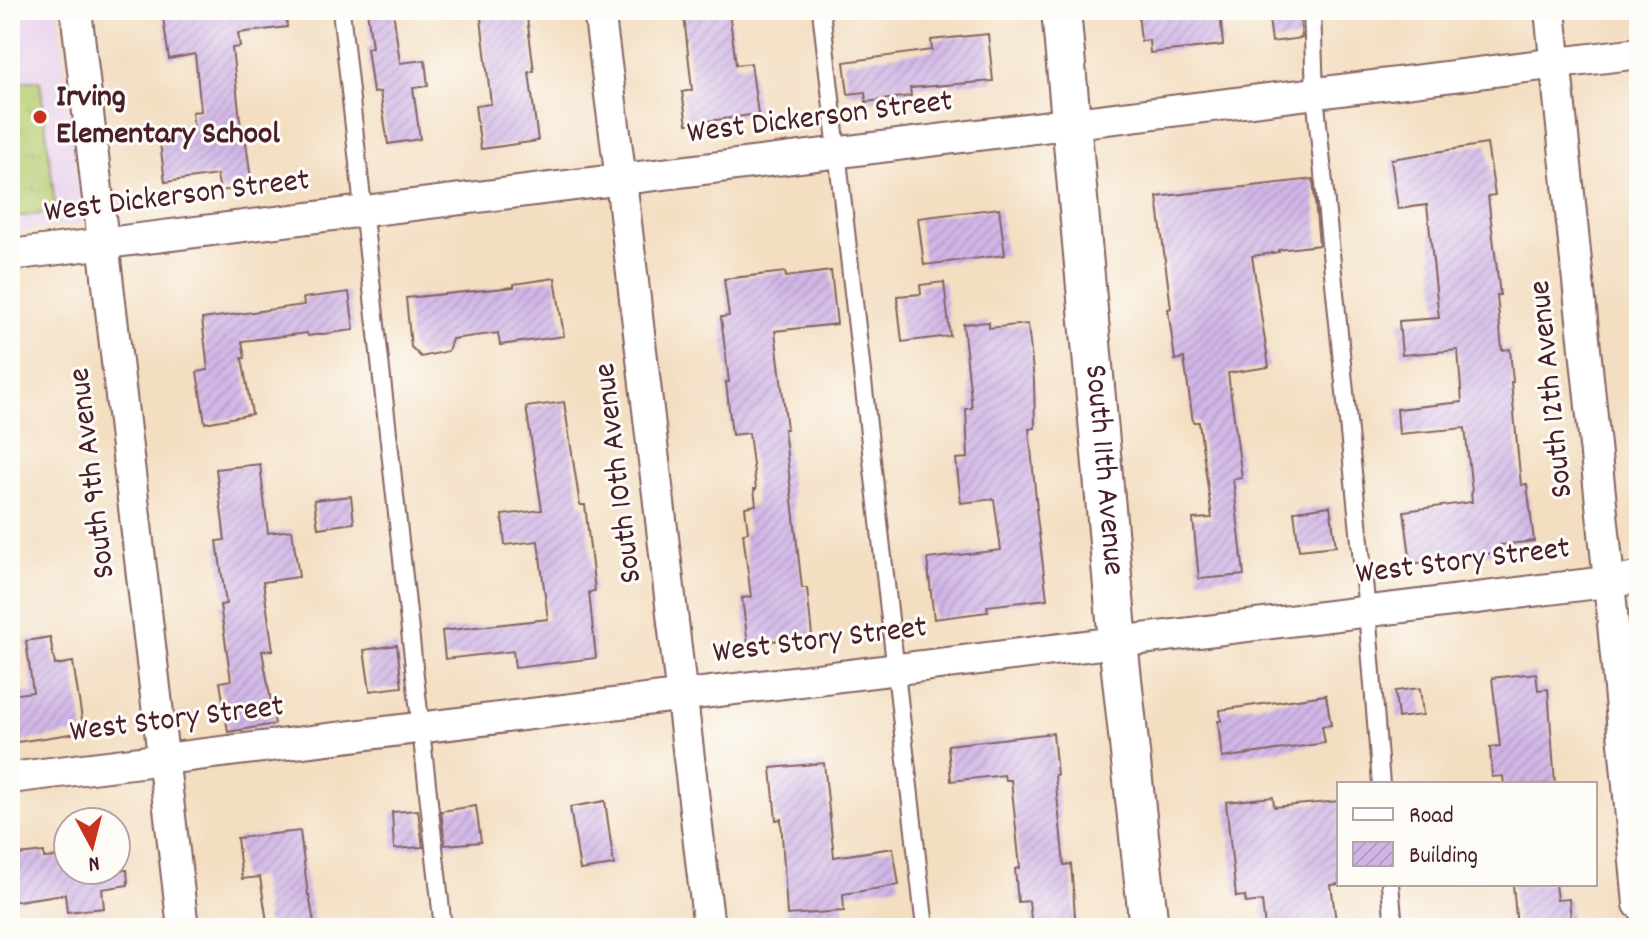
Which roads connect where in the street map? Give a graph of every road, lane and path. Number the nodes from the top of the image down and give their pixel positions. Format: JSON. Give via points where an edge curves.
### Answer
{"nodes":[{"id":1,"x":76,"y":10,"type":"edge"},
{"id":2,"x":341,"y":10,"type":"edge"},
{"id":3,"x":599,"y":10,"type":"edge"},
{"id":4,"x":821,"y":10,"type":"edge"},
{"id":5,"x":1061,"y":10,"type":"edge"},
{"id":6,"x":1312,"y":10,"type":"edge"},
{"id":7,"x":1550,"y":10,"type":"edge"},
{"id":8,"x":1639,"y":53,"type":"edge"},
{"id":9,"x":1555,"y":64,"type":"junction"},
{"id":10,"x":1315,"y":94,"type":"junction"},
{"id":11,"x":1072,"y":124,"type":"junction"},
{"id":12,"x":836,"y":153,"type":"junction"},
{"id":13,"x":621,"y":180,"type":"junction"},
{"id":14,"x":364,"y":212,"type":"junction"},
{"id":15,"x":104,"y":244,"type":"junction"},
{"id":16,"x":10,"y":255,"type":"edge"},
{"id":17,"x":1639,"y":578,"type":"edge"},
{"id":18,"x":1609,"y":581,"type":"junction"},
{"id":19,"x":1367,"y":611,"type":"junction"},
{"id":20,"x":1118,"y":642,"type":"junction"},
{"id":21,"x":895,"y":669,"type":"junction"},
{"id":22,"x":682,"y":695,"type":"junction"},
{"id":23,"x":420,"y":727,"type":"junction"},
{"id":24,"x":163,"y":759,"type":"junction"},
{"id":25,"x":10,"y":778,"type":"edge"},
{"id":26,"x":1381,"y":782,"type":"edge"},
{"id":27,"x":1390,"y":886,"type":"edge"},
{"id":28,"x":1639,"y":904,"type":"edge"},
{"id":29,"x":183,"y":928,"type":"edge"},
{"id":30,"x":443,"y":928,"type":"edge"},
{"id":31,"x":709,"y":928,"type":"edge"},
{"id":32,"x":925,"y":928,"type":"edge"},
{"id":33,"x":1149,"y":928,"type":"edge"},
{"id":34,"x":1394,"y":928,"type":"edge"}],
"edges":[{"from":1,"to":15,"type":"street","name":"South 9th Avenue"},
{"from":2,"to":14,"type":"lane"},
{"from":3,"to":13,"type":"street","name":"South 10th Avenue"},
{"from":4,"to":12,"type":"lane"},
{"from":5,"to":11,"type":"street","name":"South 11th Avenue"},
{"from":6,"to":10,"type":"lane"},
{"from":7,"to":9,"type":"street","name":"South 12th Avenue"},
{"from":8,"to":9,"type":"street","name":"West Dickerson Street"},
{"from":9,"to":10,"type":"street","name":"West Dickerson Street"},
{"from":9,"to":18,"type":"street","name":"South 12th Avenue"},
{"from":10,"to":11,"type":"street","name":"West Dickerson Street"},
{"from":10,"to":19,"type":"lane"},
{"from":11,"to":12,"type":"street","name":"West Dickerson Street"},
{"from":11,"to":20,"type":"street","name":"South 11th Avenue"},
{"from":12,"to":13,"type":"street","name":"West Dickerson Street"},
{"from":12,"to":21,"type":"lane"},
{"from":13,"to":14,"type":"street","name":"West Dickerson Street"},
{"from":13,"to":22,"type":"street","name":"South 10th Avenue"},
{"from":14,"to":15,"type":"street","name":"West Dickerson Street"},
{"from":14,"to":23,"type":"lane"},
{"from":15,"to":16,"type":"street","name":"West Dickerson Street"},
{"from":15,"to":24,"type":"street","name":"South 9th Avenue"},
{"from":17,"to":18,"type":"street","name":"West Story Street"},
{"from":18,"to":19,"type":"street","name":"West Story Street"},
{"from":18,"to":28,"type":"street","name":"South 12th Avenue"},
{"from":19,"to":20,"type":"street","name":"West Story Street"},
{"from":19,"to":26,"type":"lane"},
{"from":20,"to":21,"type":"street","name":"West Story Street"},
{"from":20,"to":33,"type":"street","name":"South 11th Avenue"},
{"from":21,"to":22,"type":"street","name":"West Story Street"},
{"from":21,"to":32,"type":"lane"},
{"from":22,"to":23,"type":"street","name":"West Story Street"},
{"from":22,"to":31,"type":"street","name":"South 10th Avenue"},
{"from":23,"to":24,"type":"street","name":"West Story Street"},
{"from":23,"to":30,"type":"lane"},
{"from":24,"to":25,"type":"street","name":"West Story Street"},
{"from":24,"to":29,"type":"street","name":"South 9th Avenue"},
{"from":27,"to":34,"type":"lane"}]}
